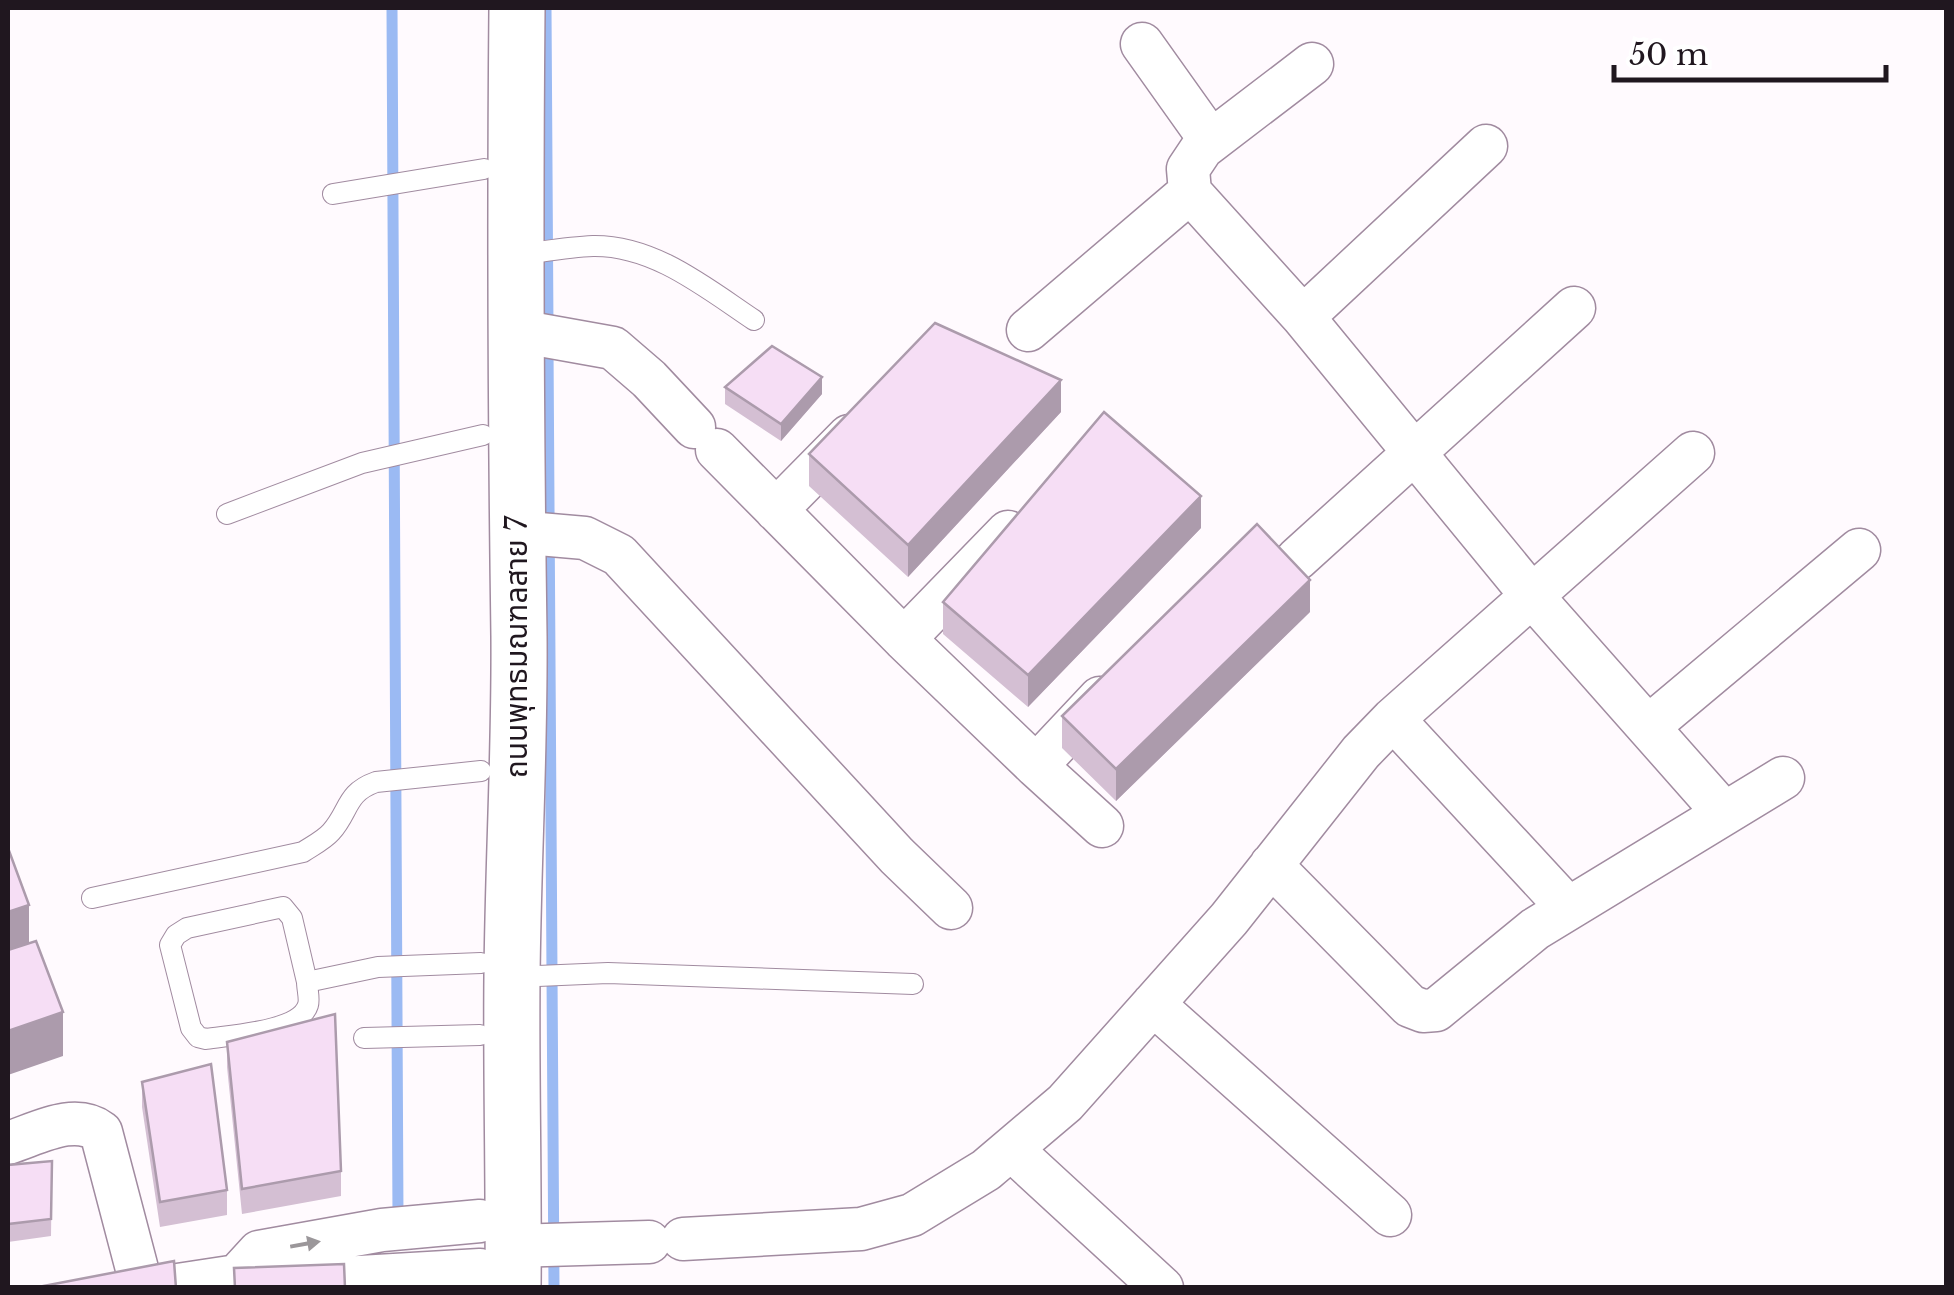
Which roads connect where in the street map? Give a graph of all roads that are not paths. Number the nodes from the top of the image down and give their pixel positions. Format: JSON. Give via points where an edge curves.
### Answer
{"nodes":[{"id":1,"x":483,"y":8,"type":"edge"},
{"id":2,"x":517,"y":8,"type":"edge"},
{"id":3,"x":1142,"y":44,"type":"dead end"},
{"id":4,"x":1312,"y":64,"type":"dead end"},
{"id":5,"x":1212,"y":142,"type":"junction"},
{"id":6,"x":1486,"y":146,"type":"dead end"},
{"id":7,"x":463,"y":172,"type":"junction"},
{"id":8,"x":1190,"y":192,"type":"junction"},
{"id":9,"x":333,"y":194,"type":"dead end"},
{"id":10,"x":514,"y":255,"type":"junction"},
{"id":11,"x":1574,"y":308,"type":"dead end"},
{"id":12,"x":1303,"y":317,"type":"junction"},
{"id":13,"x":754,"y":320,"type":"dead end"},
{"id":14,"x":1028,"y":330,"type":"dead end"},
{"id":15,"x":528,"y":334,"type":"junction"},
{"id":16,"x":879,"y":406,"type":"edge"},
{"id":17,"x":470,"y":438,"type":"junction"},
{"id":18,"x":1693,"y":454,"type":"dead end"},
{"id":19,"x":1415,"y":456,"type":"junction"},
{"id":20,"x":1040,"y":498,"type":"edge"},
{"id":21,"x":776,"y":510,"type":"junction"},
{"id":22,"x":227,"y":514,"type":"dead end"},
{"id":23,"x":522,"y":532,"type":"junction"},
{"id":24,"x":1859,"y":550,"type":"dead end"},
{"id":25,"x":1297,"y":560,"type":"edge"},
{"id":26,"x":1532,"y":596,"type":"junction"},
{"id":27,"x":904,"y":640,"type":"junction"},
{"id":28,"x":1126,"y":670,"type":"edge"},
{"id":29,"x":1393,"y":719,"type":"junction"},
{"id":30,"x":1648,"y":727,"type":"junction"},
{"id":31,"x":1036,"y":766,"type":"junction"},
{"id":32,"x":482,"y":771,"type":"junction"},
{"id":33,"x":1783,"y":778,"type":"dead end"},
{"id":34,"x":1724,"y":813,"type":"junction"},
{"id":35,"x":1102,"y":826,"type":"dead end"},
{"id":36,"x":1272,"y":864,"type":"junction"},
{"id":37,"x":92,"y":898,"type":"dead end"},
{"id":38,"x":952,"y":908,"type":"dead end"},
{"id":39,"x":1568,"y":908,"type":"junction"},
{"id":40,"x":497,"y":970,"type":"junction"},
{"id":41,"x":307,"y":982,"type":"junction"},
{"id":42,"x":913,"y":984,"type":"dead end"},
{"id":43,"x":1153,"y":1004,"type":"junction"},
{"id":44,"x":480,"y":1034,"type":"junction"},
{"id":45,"x":364,"y":1038,"type":"dead end"},
{"id":46,"x":8,"y":1143,"type":"edge"},
{"id":47,"x":1011,"y":1150,"type":"junction"},
{"id":48,"x":1390,"y":1215,"type":"dead end"},
{"id":49,"x":486,"y":1257,"type":"edge"},
{"id":50,"x":377,"y":1280,"type":"edge"},
{"id":51,"x":222,"y":1281,"type":"edge"},
{"id":52,"x":142,"y":1288,"type":"edge"},
{"id":53,"x":158,"y":1288,"type":"edge"},
{"id":54,"x":1162,"y":1288,"type":"edge"}],
"edges":[{"from":1,"to":7,"type":"main road","name":"ถนนพุทธมณฑลสาย 7"},
{"from":2,"to":10,"type":"main road","name":"ถนนพุทธมณฑลสาย 7"},
{"from":3,"to":5,"type":"street"},
{"from":4,"to":5,"type":"street"},
{"from":5,"to":8,"type":"street","via":[[1188,169]]},
{"from":6,"to":12,"type":"street"},
{"from":7,"to":9,"type":"lane"},
{"from":7,"to":17,"type":"main road","name":"ถนนพุทธมณฑลสาย 7"},
{"from":8,"to":12,"type":"street"},
{"from":8,"to":14,"type":"street"},
{"from":10,"to":13,"type":"lane","via":[[595,246],[644,254]]},
{"from":10,"to":15,"type":"main road","name":"ถนนพุทธมณฑลสาย 7"},
{"from":11,"to":19,"type":"street"},
{"from":12,"to":19,"type":"street"},
{"from":15,"to":21,"type":"street","via":[[613,348]]},
{"from":15,"to":23,"type":"main road","name":"ถนนพุทธมณฑลสาย 7"},
{"from":16,"to":21,"type":"street"},
{"from":17,"to":22,"type":"lane","via":[[362,463]]},
{"from":17,"to":32,"type":"main road","name":"ถนนพุทธมณฑลสาย 7"},
{"from":18,"to":26,"type":"street"},
{"from":19,"to":25,"type":"street"},
{"from":19,"to":26,"type":"street"},
{"from":20,"to":27,"type":"street"},
{"from":21,"to":27,"type":"street"},
{"from":23,"to":38,"type":"street","via":[[585,538],[619,555]]},
{"from":23,"to":40,"type":"main road","name":"ถนนพุทธมณฑลสาย 7"},
{"from":24,"to":30,"type":"street"},
{"from":26,"to":29,"type":"street"},
{"from":26,"to":30,"type":"street"},
{"from":27,"to":31,"type":"street"},
{"from":28,"to":31,"type":"street"},
{"from":29,"to":36,"type":"street"},
{"from":29,"to":39,"type":"street"},
{"from":30,"to":34,"type":"street"},
{"from":31,"to":35,"type":"street"},
{"from":32,"to":37,"type":"lane","via":[[360,787],[329,834],[302,852]]},
{"from":32,"to":40,"type":"main road","name":"ถนนพุทธมณฑลสาย 7"},
{"from":33,"to":34,"type":"street"},
{"from":34,"to":39,"type":"street"},
{"from":36,"to":39,"type":"street","via":[[1422,1012],[1436,1010]]},
{"from":36,"to":43,"type":"street"},
{"from":40,"to":41,"type":"lane","via":[[378,968]]},
{"from":40,"to":42,"type":"lane"},
{"from":40,"to":44,"type":"main road","name":"ถนนพุทธมณฑลสาย 7"},
{"from":40,"to":49,"type":"main road","name":"ถนนพุทธมณฑลสาย 7"},
{"from":41,"to":41,"type":"lane","via":[[308,1004],[286,1025],[198,1037],[190,1028],[170,945],[187,928],[284,907]]},
{"from":43,"to":47,"type":"street","via":[[1065,1103]]},
{"from":43,"to":48,"type":"street"},
{"from":44,"to":45,"type":"lane"},
{"from":44,"to":49,"type":"main road","name":"ถนนพุทธมณฑลสาย 7"},
{"from":46,"to":52,"type":"street","via":[[77,1121],[101,1132]]},
{"from":47,"to":49,"type":"street","via":[[912,1215],[861,1228]]},
{"from":47,"to":54,"type":"street"},
{"from":49,"to":50,"type":"street"},
{"from":51,"to":49,"type":"street","one_way":true,"via":[[259,1252],[382,1230]]},
{"from":50,"to":51,"type":"street"},
{"from":51,"to":53,"type":"street"}]}
